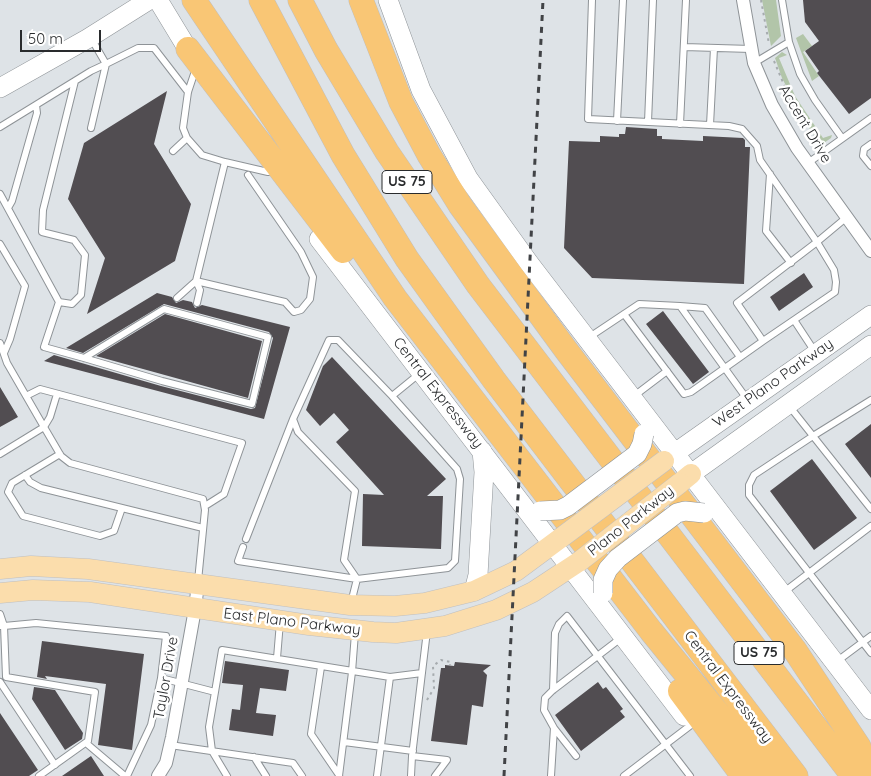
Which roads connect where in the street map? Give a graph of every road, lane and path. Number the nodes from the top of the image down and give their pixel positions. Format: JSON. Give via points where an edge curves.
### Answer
{"nodes":[{"id":1,"x":149,"y":0,"type":"edge"},
{"id":2,"x":158,"y":0,"type":"edge"},
{"id":3,"x":194,"y":0,"type":"edge"},
{"id":4,"x":261,"y":0,"type":"edge"},
{"id":5,"x":361,"y":0,"type":"edge"},
{"id":6,"x":388,"y":0,"type":"edge"},
{"id":7,"x":592,"y":0,"type":"edge"},
{"id":8,"x":623,"y":0,"type":"edge"},
{"id":9,"x":654,"y":0,"type":"edge"},
{"id":10,"x":686,"y":0,"type":"edge"},
{"id":11,"x":743,"y":0,"type":"edge"},
{"id":12,"x":761,"y":0,"type":"edge"},
{"id":13,"x":782,"y":0,"type":"edge"},
{"id":14,"x":304,"y":5,"type":"edge"},
{"id":15,"x":90,"y":37,"type":"junction"},
{"id":16,"x":788,"y":42,"type":"junction"},
{"id":17,"x":684,"y":47,"type":"junction"},
{"id":18,"x":714,"y":48,"type":"junction"},
{"id":19,"x":751,"y":49,"type":"junction"},
{"id":20,"x":772,"y":53,"type":"junction"},
{"id":21,"x":193,"y":56,"type":"junction"},
{"id":22,"x":754,"y":63,"type":"junction"},
{"id":23,"x":106,"y":64,"type":"junction"},
{"id":24,"x":75,"y":81,"type":"junction"},
{"id":25,"x":0,"y":88,"type":"edge"},
{"id":26,"x":188,"y":92,"type":"junction"},
{"id":27,"x":36,"y":105,"type":"junction"},
{"id":28,"x":871,"y":118,"type":"edge"},
{"id":29,"x":617,"y":121,"type":"junction"},
{"id":30,"x":648,"y":122,"type":"junction"},
{"id":31,"x":680,"y":124,"type":"junction"},
{"id":32,"x":710,"y":125,"type":"junction"},
{"id":33,"x":0,"y":127,"type":"edge"},
{"id":34,"x":91,"y":128,"type":"dead end"},
{"id":35,"x":187,"y":138,"type":"junction"},
{"id":36,"x":842,"y":138,"type":"junction"},
{"id":37,"x":871,"y":144,"type":"edge"},
{"id":38,"x":173,"y":151,"type":"dead end"},
{"id":39,"x":824,"y":152,"type":"junction"},
{"id":40,"x":225,"y":162,"type":"junction"},
{"id":41,"x":808,"y":163,"type":"junction"},
{"id":42,"x":871,"y":166,"type":"edge"},
{"id":43,"x":268,"y":172,"type":"junction"},
{"id":44,"x":770,"y":174,"type":"junction"},
{"id":45,"x":248,"y":175,"type":"dead end"},
{"id":46,"x":0,"y":194,"type":"edge"},
{"id":47,"x":8,"y":208,"type":"junction"},
{"id":48,"x":847,"y":217,"type":"junction"},
{"id":49,"x":817,"y":242,"type":"junction"},
{"id":50,"x":0,"y":244,"type":"edge"},
{"id":51,"x":871,"y":251,"type":"edge"},
{"id":52,"x":791,"y":262,"type":"junction"},
{"id":53,"x":196,"y":281,"type":"junction"},
{"id":54,"x":177,"y":298,"type":"dead end"},
{"id":55,"x":395,"y":298,"type":"junction"},
{"id":56,"x":59,"y":302,"type":"junction"},
{"id":57,"x":197,"y":303,"type":"dead end"},
{"id":58,"x":680,"y":306,"type":"junction"},
{"id":59,"x":624,"y":314,"type":"junction"},
{"id":60,"x":871,"y":315,"type":"edge"},
{"id":61,"x":794,"y":320,"type":"junction"},
{"id":62,"x":587,"y":339,"type":"junction"},
{"id":63,"x":763,"y":341,"type":"junction"},
{"id":64,"x":0,"y":343,"type":"edge"},
{"id":65,"x":871,"y":345,"type":"edge"},
{"id":66,"x":4,"y":353,"type":"junction"},
{"id":67,"x":816,"y":353,"type":"junction"},
{"id":68,"x":84,"y":358,"type":"junction"},
{"id":69,"x":740,"y":358,"type":"junction"},
{"id":70,"x":725,"y":368,"type":"junction"},
{"id":71,"x":421,"y":371,"type":"junction"},
{"id":72,"x":667,"y":372,"type":"junction"},
{"id":73,"x":57,"y":394,"type":"junction"},
{"id":74,"x":26,"y":396,"type":"junction"},
{"id":75,"x":392,"y":396,"type":"junction"},
{"id":76,"x":633,"y":399,"type":"junction"},
{"id":77,"x":748,"y":400,"type":"junction"},
{"id":78,"x":871,"y":400,"type":"edge"},
{"id":79,"x":787,"y":404,"type":"junction"},
{"id":80,"x":293,"y":419,"type":"junction"},
{"id":81,"x":44,"y":427,"type":"junction"},
{"id":82,"x":813,"y":436,"type":"junction"},
{"id":83,"x":482,"y":451,"type":"junction"},
{"id":84,"x":0,"y":454,"type":"edge"},
{"id":85,"x":60,"y":454,"type":"junction"},
{"id":86,"x":669,"y":457,"type":"junction"},
{"id":87,"x":25,"y":475,"type":"junction"},
{"id":88,"x":686,"y":478,"type":"junction"},
{"id":89,"x":204,"y":506,"type":"junction"},
{"id":90,"x":122,"y":508,"type":"junction"},
{"id":91,"x":871,"y":509,"type":"edge"},
{"id":92,"x":534,"y":510,"type":"junction"},
{"id":93,"x":728,"y":524,"type":"junction"},
{"id":94,"x":871,"y":526,"type":"edge"},
{"id":95,"x":203,"y":528,"type":"junction"},
{"id":96,"x":246,"y":539,"type":"dead end"},
{"id":97,"x":558,"y":540,"type":"junction"},
{"id":98,"x":243,"y":547,"type":"dead end"},
{"id":99,"x":576,"y":564,"type":"junction"},
{"id":100,"x":0,"y":569,"type":"edge"},
{"id":101,"x":809,"y":573,"type":"junction"},
{"id":102,"x":357,"y":579,"type":"junction"},
{"id":103,"x":198,"y":583,"type":"junction"},
{"id":104,"x":474,"y":591,"type":"junction"},
{"id":105,"x":0,"y":593,"type":"edge"},
{"id":106,"x":782,"y":593,"type":"junction"},
{"id":107,"x":350,"y":604,"type":"junction"},
{"id":108,"x":196,"y":609,"type":"junction"},
{"id":109,"x":0,"y":614,"type":"edge"},
{"id":110,"x":610,"y":618,"type":"junction"},
{"id":111,"x":280,"y":621,"type":"junction"},
{"id":112,"x":2,"y":626,"type":"edge"},
{"id":113,"x":427,"y":628,"type":"junction"},
{"id":114,"x":355,"y":630,"type":"junction"},
{"id":115,"x":651,"y":631,"type":"junction"},
{"id":116,"x":623,"y":636,"type":"junction"},
{"id":117,"x":871,"y":636,"type":"edge"},
{"id":118,"x":862,"y":642,"type":"junction"},
{"id":119,"x":871,"y":653,"type":"edge"},
{"id":120,"x":598,"y":655,"type":"junction"},
{"id":121,"x":277,"y":658,"type":"junction"},
{"id":122,"x":835,"y":663,"type":"junction"},
{"id":123,"x":450,"y":665,"type":"dead end"},
{"id":124,"x":321,"y":667,"type":"junction"},
{"id":125,"x":352,"y":672,"type":"junction"},
{"id":126,"x":422,"y":673,"type":"junction"},
{"id":127,"x":3,"y":677,"type":"edge"},
{"id":128,"x":390,"y":677,"type":"junction"},
{"id":129,"x":161,"y":678,"type":"junction"},
{"id":130,"x":0,"y":682,"type":"edge"},
{"id":131,"x":182,"y":682,"type":"junction"},
{"id":132,"x":553,"y":690,"type":"junction"},
{"id":133,"x":215,"y":692,"type":"junction"},
{"id":134,"x":418,"y":705,"type":"junction"},
{"id":135,"x":871,"y":710,"type":"edge"},
{"id":136,"x":691,"y":725,"type":"junction"},
{"id":137,"x":554,"y":728,"type":"junction"},
{"id":138,"x":344,"y":742,"type":"junction"},
{"id":139,"x":86,"y":744,"type":"junction"},
{"id":140,"x":666,"y":744,"type":"junction"},
{"id":141,"x":170,"y":745,"type":"junction"},
{"id":142,"x":381,"y":747,"type":"junction"},
{"id":143,"x":212,"y":751,"type":"junction"},
{"id":144,"x":412,"y":754,"type":"junction"},
{"id":145,"x":576,"y":756,"type":"dead end"},
{"id":146,"x":254,"y":757,"type":"junction"},
{"id":147,"x":55,"y":765,"type":"junction"},
{"id":148,"x":339,"y":775,"type":"edge"},
{"id":149,"x":39,"y":776,"type":"edge"},
{"id":150,"x":126,"y":776,"type":"edge"},
{"id":151,"x":158,"y":776,"type":"edge"},
{"id":152,"x":227,"y":776,"type":"edge"},
{"id":153,"x":266,"y":776,"type":"edge"},
{"id":154,"x":302,"y":776,"type":"edge"},
{"id":155,"x":377,"y":776,"type":"edge"},
{"id":156,"x":411,"y":776,"type":"edge"},
{"id":157,"x":435,"y":776,"type":"edge"},
{"id":158,"x":551,"y":776,"type":"edge"},
{"id":159,"x":624,"y":776,"type":"edge"},
{"id":160,"x":690,"y":776,"type":"edge"},
{"id":161,"x":731,"y":776,"type":"edge"},
{"id":162,"x":743,"y":776,"type":"edge"},
{"id":163,"x":769,"y":776,"type":"edge"},
{"id":164,"x":796,"y":776,"type":"edge"},
{"id":165,"x":853,"y":776,"type":"edge"},
{"id":166,"x":863,"y":776,"type":"edge"}],
"edges":[{"from":1,"to":15,"type":"main road"},
{"from":2,"to":21,"type":"main road","name":"Central Expressway"},
{"from":3,"to":55,"type":"highway"},
{"from":4,"to":164,"type":"highway","name":"Central Expressway","number":"US 75","via":[[342,155],[412,266],[498,386]]},
{"from":5,"to":166,"type":"highway","via":[[401,102],[460,206],[807,668],[859,747]]},
{"from":6,"to":62,"type":"main road","via":[[421,90],[468,178]]},
{"from":7,"to":29,"type":"lane","via":[[588,119]]},
{"from":8,"to":29,"type":"lane"},
{"from":9,"to":30,"type":"lane"},
{"from":10,"to":17,"type":"lane"},
{"from":11,"to":19,"type":"street","name":"Accent Drive"},
{"from":12,"to":20,"type":"path"},
{"from":13,"to":16,"type":"lane"},
{"from":14,"to":165,"type":"highway","number":"US 75","via":[[346,85],[478,285]]},
{"from":15,"to":23,"type":"lane"},
{"from":15,"to":25,"type":"main road"},
{"from":16,"to":20,"type":"lane"},
{"from":16,"to":36,"type":"lane","via":[[807,86]]},
{"from":17,"to":18,"type":"lane"},
{"from":17,"to":31,"type":"lane"},
{"from":18,"to":19,"type":"lane"},
{"from":18,"to":32,"type":"lane"},
{"from":19,"to":22,"type":"street","name":"Accent Drive"},
{"from":20,"to":22,"type":"lane"},
{"from":20,"to":39,"type":"path","via":[[790,99]]},
{"from":21,"to":26,"type":"lane"},
{"from":21,"to":43,"type":"main road","name":"Central Expressway"},
{"from":21,"to":55,"type":"highway","via":[[371,287]]},
{"from":22,"to":41,"type":"street","name":"Accent Drive","via":[[772,105]]},
{"from":23,"to":24,"type":"lane"},
{"from":23,"to":26,"type":"lane","via":[[138,48],[154,48]]},
{"from":23,"to":34,"type":"lane"},
{"from":24,"to":27,"type":"lane"},
{"from":24,"to":56,"type":"lane","via":[[42,210],[42,232],[74,240],[85,254],[81,295],[72,304]]},
{"from":26,"to":35,"type":"lane","via":[[183,128]]},
{"from":27,"to":33,"type":"lane"},
{"from":27,"to":47,"type":"lane","via":[[20,175]]},
{"from":28,"to":36,"type":"lane"},
{"from":29,"to":30,"type":"lane"},
{"from":30,"to":31,"type":"lane"},
{"from":31,"to":32,"type":"lane"},
{"from":32,"to":44,"type":"lane","via":[[742,129],[757,146],[760,160]]},
{"from":35,"to":38,"type":"lane"},
{"from":35,"to":40,"type":"lane","via":[[202,155]]},
{"from":36,"to":39,"type":"lane"},
{"from":37,"to":42,"type":"lane","via":[[864,149],[863,156]]},
{"from":39,"to":41,"type":"lane"},
{"from":40,"to":43,"type":"lane"},
{"from":40,"to":53,"type":"lane"},
{"from":41,"to":48,"type":"street","name":"Accent Drive"},
{"from":43,"to":71,"type":"main road","name":"Central Expressway"},
{"from":44,"to":49,"type":"lane"},
{"from":44,"to":52,"type":"lane","via":[[766,231]]},
{"from":45,"to":53,"type":"lane","via":[[302,252],[313,277],[310,299],[301,310],[294,312],[285,302]]},
{"from":46,"to":47,"type":"lane"},
{"from":47,"to":56,"type":"lane"},
{"from":48,"to":49,"type":"lane"},
{"from":48,"to":51,"type":"street","name":"Accent Drive"},
{"from":49,"to":52,"type":"lane"},
{"from":49,"to":61,"type":"lane","via":[[834,270],[834,292]]},
{"from":50,"to":66,"type":"lane","via":[[25,286]]},
{"from":52,"to":63,"type":"lane","via":[[736,303]]},
{"from":53,"to":54,"type":"lane"},
{"from":53,"to":57,"type":"lane","via":[[200,290]]},
{"from":55,"to":115,"type":"highway"},
{"from":56,"to":68,"type":"lane","via":[[44,347]]},
{"from":58,"to":59,"type":"lane","via":[[639,304]]},
{"from":58,"to":69,"type":"lane","via":[[705,308]]},
{"from":58,"to":70,"type":"lane"},
{"from":59,"to":62,"type":"lane"},
{"from":59,"to":72,"type":"lane"},
{"from":60,"to":67,"type":"main road","name":"West Plano Parkway"},
{"from":61,"to":63,"type":"lane"},
{"from":61,"to":67,"type":"lane"},
{"from":62,"to":76,"type":"main road"},
{"from":63,"to":69,"type":"lane"},
{"from":64,"to":66,"type":"lane"},
{"from":65,"to":79,"type":"main road","name":"West Plano Parkway"},
{"from":66,"to":74,"type":"lane"},
{"from":67,"to":77,"type":"main road","name":"West Plano Parkway"},
{"from":68,"to":68,"type":"lane","via":[[164,309],[268,337],[252,404]]},
{"from":69,"to":70,"type":"lane"},
{"from":70,"to":72,"type":"lane","via":[[684,394]]},
{"from":70,"to":77,"type":"lane"},
{"from":71,"to":75,"type":"lane"},
{"from":71,"to":83,"type":"main road","name":"Central Expressway"},
{"from":72,"to":76,"type":"lane"},
{"from":73,"to":74,"type":"lane","via":[[40,389]]},
{"from":73,"to":81,"type":"lane"},
{"from":73,"to":89,"type":"lane","via":[[242,443],[224,494]]},
{"from":74,"to":81,"type":"lane"},
{"from":75,"to":80,"type":"lane","via":[[338,340],[329,340]]},
{"from":75,"to":102,"type":"lane","via":[[457,469],[460,479],[455,561],[448,568]]},
{"from":76,"to":86,"type":"main road"},
{"from":76,"to":92,"type":"main road","bridge":true,"via":[[644,434],[637,454],[568,506],[560,510]]},
{"from":77,"to":86,"type":"main road","name":"West Plano Parkway"},
{"from":78,"to":82,"type":"lane"},
{"from":79,"to":82,"type":"lane"},
{"from":79,"to":88,"type":"main road","name":"West Plano Parkway"},
{"from":80,"to":96,"type":"lane"},
{"from":80,"to":102,"type":"lane","via":[[298,432],[355,491],[344,560]]},
{"from":81,"to":84,"type":"lane"},
{"from":81,"to":85,"type":"lane"},
{"from":82,"to":91,"type":"lane"},
{"from":82,"to":101,"type":"lane","via":[[754,475],[749,485],[749,495]]},
{"from":83,"to":92,"type":"main road","name":"Central Expressway"},
{"from":83,"to":104,"type":"main road","via":[[484,472],[478,575]]},
{"from":85,"to":87,"type":"lane"},
{"from":85,"to":89,"type":"lane","via":[[70,463],[203,499]]},
{"from":86,"to":88,"type":"main road"},
{"from":86,"to":97,"type":"main road","name":"Plano Parkway","bridge":true},
{"from":87,"to":90,"type":"lane","via":[[41,488]]},
{"from":87,"to":90,"type":"lane","via":[[12,483],[8,492],[23,516],[100,536],[114,530]]},
{"from":88,"to":93,"type":"main road"},
{"from":88,"to":99,"type":"main road","name":"Plano Parkway","bridge":true},
{"from":89,"to":95,"type":"lane"},
{"from":90,"to":95,"type":"lane"},
{"from":92,"to":97,"type":"main road","name":"Central Expressway"},
{"from":93,"to":106,"type":"main road"},
{"from":93,"to":110,"type":"main road","bridge":true,"via":[[694,510],[678,513],[618,558],[603,580]]},
{"from":94,"to":101,"type":"lane"},
{"from":95,"to":103,"type":"lane"},
{"from":97,"to":99,"type":"main road","name":"Central Expressway"},
{"from":97,"to":104,"type":"main road","name":"East Plano Parkway","via":[[516,570]]},
{"from":98,"to":102,"type":"lane","via":[[238,561]]},
{"from":99,"to":110,"type":"main road","name":"Central Expressway"},
{"from":99,"to":113,"type":"main road","name":"East Plano Parkway","via":[[533,592],[496,610]]},
{"from":100,"to":103,"type":"main road","name":"East Plano Parkway","via":[[31,566],[88,569]]},
{"from":101,"to":106,"type":"lane"},
{"from":101,"to":118,"type":"lane"},
{"from":102,"to":107,"type":"lane"},
{"from":103,"to":107,"type":"main road","name":"East Plano Parkway"},
{"from":103,"to":108,"type":"street","name":"Taylor Drive"},
{"from":104,"to":107,"type":"main road","name":"East Plano Parkway","via":[[425,603]]},
{"from":105,"to":108,"type":"main road","name":"East Plano Parkway","via":[[33,590],[90,592]]},
{"from":106,"to":122,"type":"main road"},
{"from":107,"to":114,"type":"main road"},
{"from":108,"to":111,"type":"main road","name":"East Plano Parkway"},
{"from":108,"to":131,"type":"street","name":"Taylor Drive"},
{"from":109,"to":112,"type":"lane"},
{"from":110,"to":116,"type":"main road","name":"Central Expressway"},
{"from":111,"to":114,"type":"main road","name":"East Plano Parkway"},
{"from":111,"to":121,"type":"lane"},
{"from":112,"to":127,"type":"lane"},
{"from":112,"to":129,"type":"lane","via":[[36,623],[166,636]]},
{"from":113,"to":114,"type":"main road","name":"East Plano Parkway","via":[[396,632]]},
{"from":113,"to":126,"type":"lane"},
{"from":114,"to":125,"type":"lane"},
{"from":115,"to":162,"type":"highway","via":[[656,657]]},
{"from":115,"to":163,"type":"highway"},
{"from":116,"to":120,"type":"lane"},
{"from":116,"to":136,"type":"main road","name":"Central Expressway"},
{"from":117,"to":118,"type":"lane"},
{"from":118,"to":119,"type":"lane"},
{"from":118,"to":122,"type":"lane"},
{"from":120,"to":132,"type":"lane"},
{"from":120,"to":132,"type":"lane","via":[[567,616],[555,633]]},
{"from":120,"to":140,"type":"lane"},
{"from":121,"to":124,"type":"lane"},
{"from":121,"to":133,"type":"lane","via":[[222,650]]},
{"from":122,"to":135,"type":"main road"},
{"from":123,"to":134,"type":"path","via":[[450,662],[442,660],[433,666],[434,688],[428,699]]},
{"from":124,"to":125,"type":"lane"},
{"from":124,"to":148,"type":"lane","via":[[311,734]]},
{"from":125,"to":128,"type":"lane"},
{"from":125,"to":138,"type":"lane"},
{"from":126,"to":128,"type":"lane"},
{"from":126,"to":134,"type":"lane"},
{"from":127,"to":139,"type":"lane","via":[[96,692]]},
{"from":128,"to":142,"type":"lane"},
{"from":129,"to":131,"type":"lane"},
{"from":129,"to":150,"type":"lane","via":[[151,726]]},
{"from":130,"to":147,"type":"lane"},
{"from":131,"to":133,"type":"lane"},
{"from":131,"to":141,"type":"street","name":"Taylor Drive"},
{"from":132,"to":137,"type":"lane","via":[[543,704]]},
{"from":133,"to":143,"type":"lane","via":[[210,727]]},
{"from":134,"to":144,"type":"lane"},
{"from":136,"to":140,"type":"lane"},
{"from":136,"to":161,"type":"main road","name":"Central Expressway"},
{"from":137,"to":145,"type":"lane"},
{"from":137,"to":158,"type":"lane"},
{"from":138,"to":142,"type":"lane"},
{"from":138,"to":148,"type":"lane"},
{"from":139,"to":147,"type":"lane"},
{"from":139,"to":150,"type":"lane"},
{"from":140,"to":159,"type":"lane"},
{"from":140,"to":160,"type":"lane"},
{"from":141,"to":143,"type":"lane"},
{"from":141,"to":151,"type":"street","name":"Taylor Drive","via":[[166,763]]},
{"from":142,"to":144,"type":"lane"},
{"from":142,"to":155,"type":"lane"},
{"from":143,"to":146,"type":"lane"},
{"from":143,"to":152,"type":"lane"},
{"from":144,"to":156,"type":"lane"},
{"from":144,"to":157,"type":"lane","via":[[447,760]]},
{"from":146,"to":153,"type":"lane"},
{"from":146,"to":154,"type":"lane","via":[[293,763]]},
{"from":147,"to":149,"type":"lane"}]}
